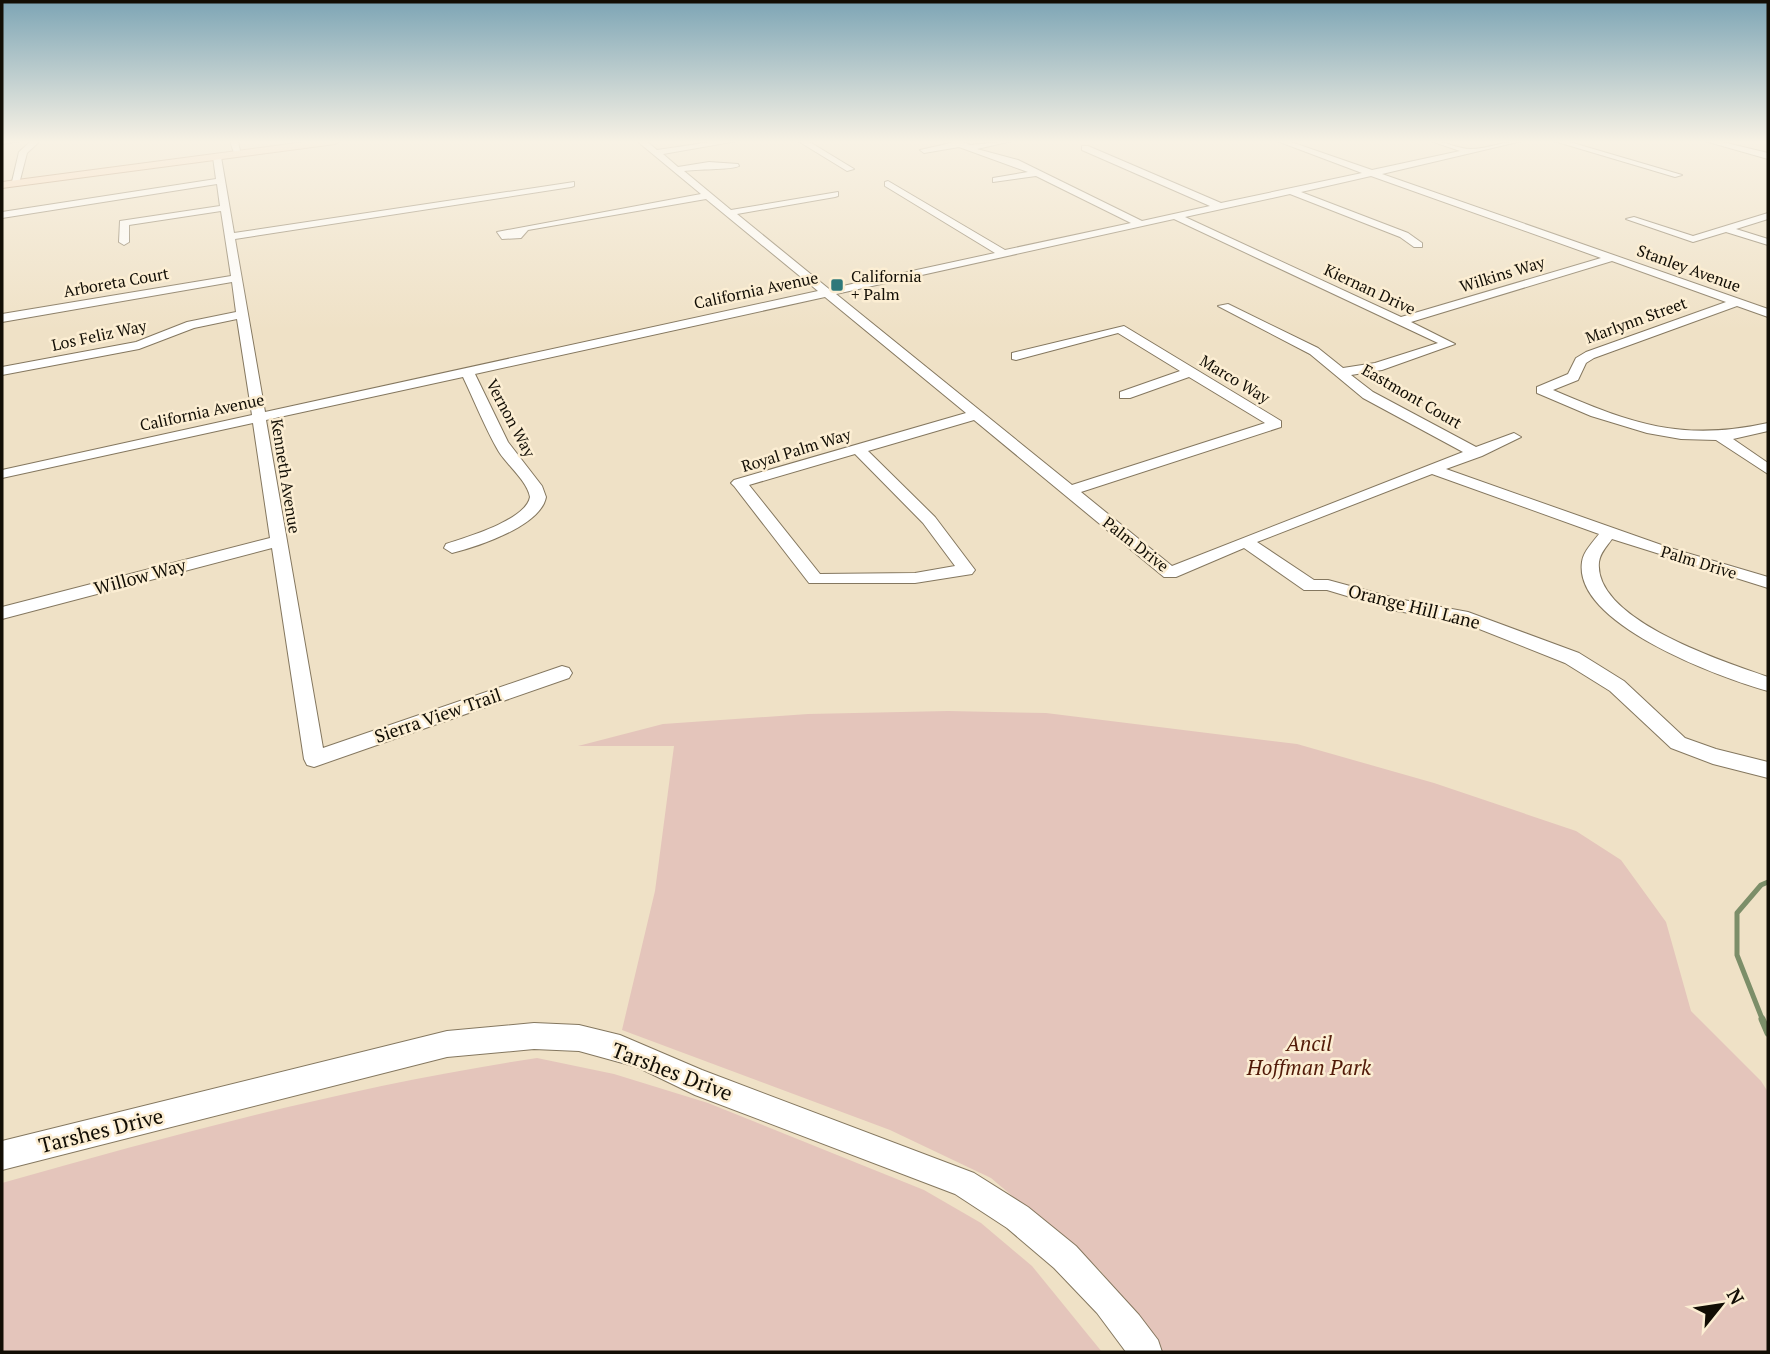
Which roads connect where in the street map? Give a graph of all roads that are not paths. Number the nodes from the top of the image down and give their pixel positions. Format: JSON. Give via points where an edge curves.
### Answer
{"nodes":[{"id":1,"x":72,"y":204,"type":"edge"},
{"id":2,"x":224,"y":204,"type":"edge"},
{"id":3,"x":441,"y":204,"type":"edge"},
{"id":4,"x":661,"y":204,"type":"edge"},
{"id":5,"x":718,"y":204,"type":"edge"},
{"id":6,"x":778,"y":204,"type":"edge"},
{"id":7,"x":921,"y":204,"type":"edge"},
{"id":8,"x":1102,"y":204,"type":"edge"},
{"id":9,"x":1215,"y":204,"type":"edge"},
{"id":10,"x":1228,"y":204,"type":"edge"},
{"id":11,"x":1325,"y":204,"type":"edge"},
{"id":12,"x":1459,"y":204,"type":"edge"},
{"id":13,"x":1219,"y":206,"type":"junction"},
{"id":14,"x":225,"y":208,"type":"junction"},
{"id":15,"x":729,"y":213,"type":"junction"},
{"id":16,"x":2,"y":215,"type":"edge"},
{"id":17,"x":1175,"y":216,"type":"junction"},
{"id":18,"x":1768,"y":216,"type":"edge"},
{"id":19,"x":1631,"y":219,"type":"dead end"},
{"id":20,"x":1141,"y":223,"type":"junction"},
{"id":21,"x":524,"y":228,"type":"dead end"},
{"id":22,"x":1726,"y":229,"type":"junction"},
{"id":23,"x":230,"y":237,"type":"junction"},
{"id":24,"x":124,"y":242,"type":"dead end"},
{"id":25,"x":1768,"y":242,"type":"edge"},
{"id":26,"x":1418,"y":245,"type":"dead end"},
{"id":27,"x":1004,"y":254,"type":"junction"},
{"id":28,"x":1612,"y":258,"type":"junction"},
{"id":29,"x":236,"y":278,"type":"junction"},
{"id":30,"x":826,"y":293,"type":"junction"},
{"id":31,"x":1737,"y":302,"type":"junction"},
{"id":32,"x":1223,"y":306,"type":"dead end"},
{"id":33,"x":1768,"y":313,"type":"edge"},
{"id":34,"x":242,"y":314,"type":"junction"},
{"id":35,"x":2,"y":318,"type":"edge"},
{"id":36,"x":1401,"y":321,"type":"junction"},
{"id":37,"x":1016,"y":356,"type":"dead end"},
{"id":38,"x":2,"y":371,"type":"edge"},
{"id":39,"x":467,"y":372,"type":"junction"},
{"id":40,"x":1190,"y":372,"type":"junction"},
{"id":41,"x":1341,"y":372,"type":"junction"},
{"id":42,"x":1125,"y":395,"type":"dead end"},
{"id":43,"x":976,"y":415,"type":"junction"},
{"id":44,"x":259,"y":417,"type":"junction"},
{"id":45,"x":1768,"y":427,"type":"edge"},
{"id":46,"x":1719,"y":436,"type":"junction"},
{"id":47,"x":1514,"y":437,"type":"dead end"},
{"id":48,"x":858,"y":449,"type":"junction"},
{"id":49,"x":1477,"y":453,"type":"junction"},
{"id":50,"x":1433,"y":469,"type":"junction"},
{"id":51,"x":1768,"y":470,"type":"edge"},
{"id":52,"x":2,"y":474,"type":"edge"},
{"id":53,"x":1070,"y":491,"type":"junction"},
{"id":54,"x":1608,"y":532,"type":"junction"},
{"id":55,"x":279,"y":541,"type":"junction"},
{"id":56,"x":1245,"y":541,"type":"junction"},
{"id":57,"x":452,"y":548,"type":"dead end"},
{"id":58,"x":1768,"y":583,"type":"edge"},
{"id":59,"x":2,"y":613,"type":"edge"},
{"id":60,"x":562,"y":673,"type":"dead end"},
{"id":61,"x":1768,"y":684,"type":"edge"},
{"id":62,"x":314,"y":759,"type":"joint"},
{"id":63,"x":1768,"y":770,"type":"edge"},
{"id":64,"x":2,"y":1156,"type":"edge"},
{"id":65,"x":1146,"y":1352,"type":"edge"}],
"edges":[{"from":1,"to":16,"type":"street"},
{"from":2,"to":14,"type":"street","name":"Kenneth Avenue"},
{"from":3,"to":23,"type":"street"},
{"from":4,"to":21,"type":"street"},
{"from":5,"to":15,"type":"street","name":"Palm Drive"},
{"from":6,"to":15,"type":"street"},
{"from":7,"to":27,"type":"street"},
{"from":8,"to":20,"type":"street"},
{"from":9,"to":13,"type":"street"},
{"from":10,"to":13,"type":"street","name":"California Avenue"},
{"from":11,"to":26,"type":"street","via":[[1404,235]]},
{"from":12,"to":28,"type":"street","name":"Stanley Avenue"},
{"from":13,"to":17,"type":"street","name":"California Avenue"},
{"from":14,"to":23,"type":"street","name":"Kenneth Avenue"},
{"from":14,"to":24,"type":"street","via":[[124,223]]},
{"from":15,"to":30,"type":"street","name":"Palm Drive"},
{"from":17,"to":20,"type":"street","name":"California Avenue"},
{"from":17,"to":36,"type":"street","name":"Kiernan Drive"},
{"from":18,"to":22,"type":"street"},
{"from":19,"to":22,"type":"street","via":[[1693,239]]},
{"from":20,"to":27,"type":"street","name":"California Avenue"},
{"from":22,"to":25,"type":"street"},
{"from":23,"to":29,"type":"street","name":"Kenneth Avenue"},
{"from":27,"to":30,"type":"street","name":"California Avenue"},
{"from":28,"to":31,"type":"street","name":"Stanley Avenue"},
{"from":28,"to":36,"type":"street","name":"Wilkins Way"},
{"from":29,"to":34,"type":"street","name":"Kenneth Avenue"},
{"from":29,"to":35,"type":"street","name":"Arboreta Court"},
{"from":30,"to":39,"type":"street","name":"California Avenue"},
{"from":30,"to":43,"type":"street","name":"Palm Drive"},
{"from":31,"to":33,"type":"street","name":"Stanley Avenue"},
{"from":31,"to":46,"type":"street","name":"Marlynn Street","via":[[1590,355],[1573,377],[1542,390],[1625,424],[1674,435]]},
{"from":32,"to":41,"type":"street","name":"Eastmont Court","via":[[1314,351]]},
{"from":34,"to":38,"type":"street","name":"Los Feliz Way","via":[[191,324],[139,345]]},
{"from":34,"to":44,"type":"street","name":"Kenneth Avenue"},
{"from":36,"to":41,"type":"street","name":"Kiernan Drive","via":[[1449,344],[1377,367]]},
{"from":37,"to":40,"type":"street","name":"Marco Way","via":[[1120,329]]},
{"from":39,"to":44,"type":"street","name":"California Avenue"},
{"from":39,"to":57,"type":"street","name":"Vernon Way","via":[[513,462],[537,490],[538,498],[521,518]]},
{"from":40,"to":42,"type":"street"},
{"from":40,"to":53,"type":"street","name":"Marco Way","via":[[1276,424]]},
{"from":41,"to":49,"type":"street","name":"Eastmont Court","via":[[1368,395]]},
{"from":43,"to":48,"type":"street","name":"Royal Palm Way"},
{"from":43,"to":53,"type":"street","name":"Palm Drive"},
{"from":44,"to":52,"type":"street","name":"California Avenue"},
{"from":44,"to":55,"type":"street","name":"Kenneth Avenue"},
{"from":45,"to":46,"type":"street","name":"Marlynn Street"},
{"from":46,"to":51,"type":"street"},
{"from":47,"to":49,"type":"street"},
{"from":48,"to":48,"type":"street","name":"Royal Palm Way","via":[[739,483],[816,579],[915,578],[966,570],[929,520]]},
{"from":49,"to":50,"type":"street"},
{"from":50,"to":54,"type":"street","name":"Palm Drive"},
{"from":50,"to":56,"type":"street","name":"Palm Drive"},
{"from":53,"to":56,"type":"street","name":"Palm Drive","via":[[1170,573]]},
{"from":54,"to":58,"type":"street","name":"Palm Drive"},
{"from":54,"to":61,"type":"street","via":[[1590,564],[1593,580],[1610,605],[1662,642]]},
{"from":55,"to":59,"type":"street","name":"Willow Way"},
{"from":55,"to":62,"type":"street","name":"Kenneth Avenue"},
{"from":56,"to":63,"type":"street","name":"Orange Hill Lane","via":[[1310,586],[1328,585],[1396,606],[1462,616],[1572,659],[1617,686],[1678,743]]},
{"from":60,"to":62,"type":"street","name":"Sierra View Trail"},
{"from":64,"to":65,"type":"street","name":"Tarshes Drive","via":[[447,1044],[540,1036],[578,1040],[653,1060],[695,1082],[964,1184],[1043,1235],[1087,1277]]}]}
